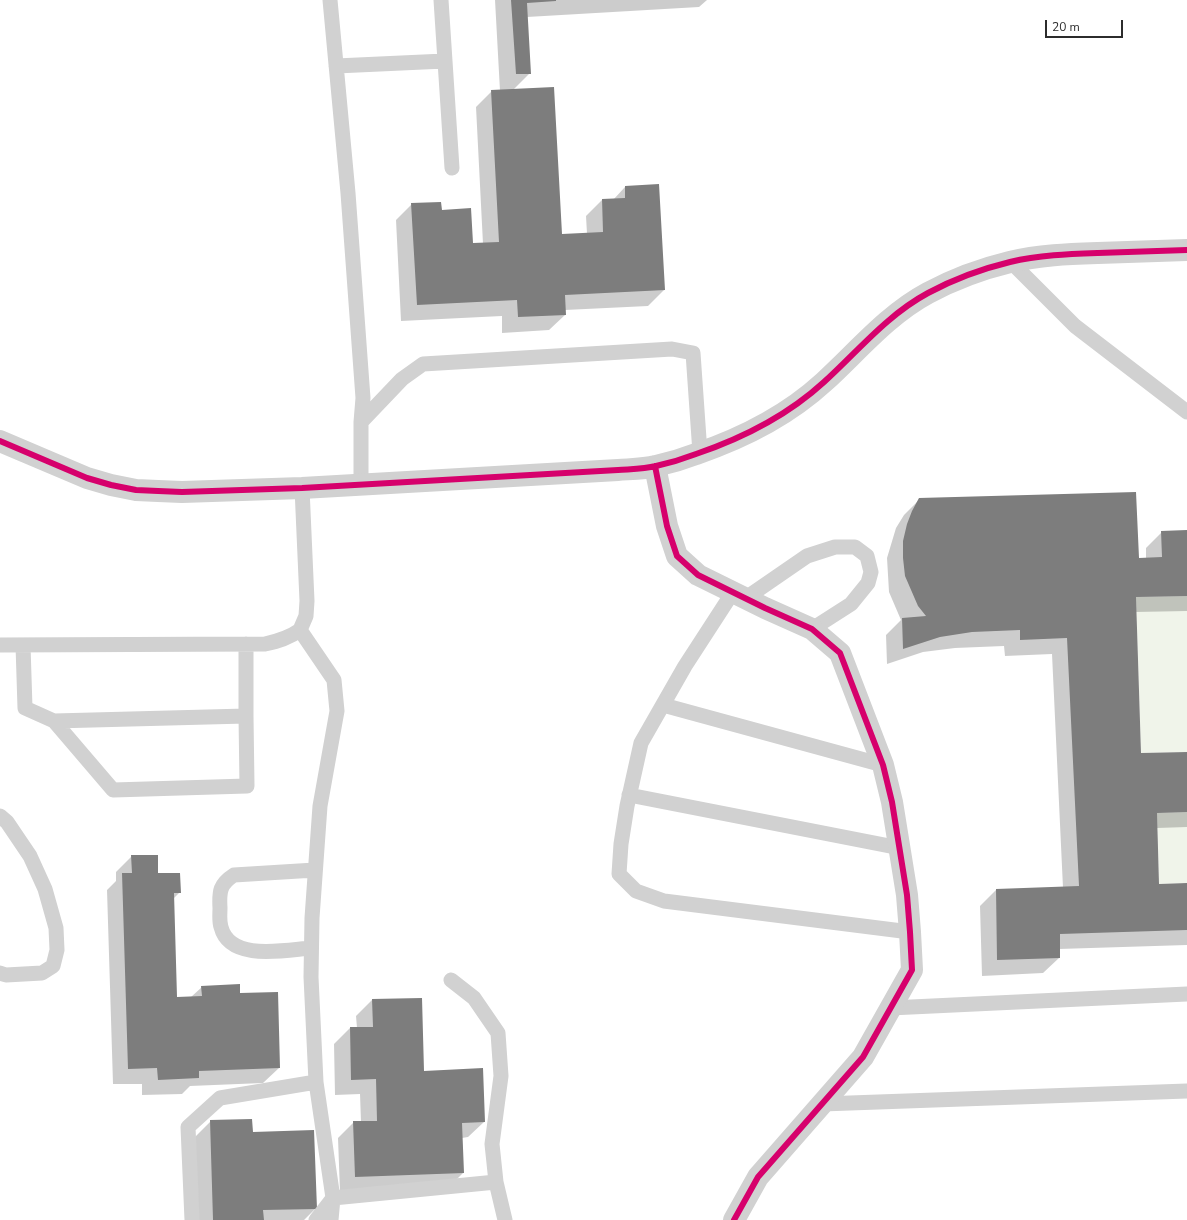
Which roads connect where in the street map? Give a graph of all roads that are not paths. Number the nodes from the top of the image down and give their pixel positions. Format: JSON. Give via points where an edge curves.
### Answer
{"nodes":[{"id":1,"x":330,"y":0,"type":"edge"},
{"id":2,"x":441,"y":0,"type":"edge"},
{"id":3,"x":445,"y":61,"type":"junction"},
{"id":4,"x":336,"y":66,"type":"junction"},
{"id":5,"x":452,"y":168,"type":"dead end"},
{"id":6,"x":1187,"y":250,"type":"edge"},
{"id":7,"x":1011,"y":262,"type":"junction"},
{"id":8,"x":1187,"y":412,"type":"edge"},
{"id":9,"x":361,"y":422,"type":"junction"},
{"id":10,"x":0,"y":441,"type":"edge"},
{"id":11,"x":700,"y":453,"type":"junction"},
{"id":12,"x":655,"y":466,"type":"junction"},
{"id":13,"x":361,"y":484,"type":"junction"},
{"id":14,"x":302,"y":488,"type":"junction"},
{"id":15,"x":739,"y":595,"type":"junction"},
{"id":16,"x":812,"y":629,"type":"junction"},
{"id":17,"x":300,"y":630,"type":"junction"},
{"id":18,"x":23,"y":644,"type":"junction"},
{"id":19,"x":246,"y":644,"type":"junction"},
{"id":20,"x":0,"y":645,"type":"edge"},
{"id":21,"x":663,"y":705,"type":"junction"},
{"id":22,"x":246,"y":716,"type":"junction"},
{"id":23,"x":54,"y":721,"type":"junction"},
{"id":24,"x":884,"y":765,"type":"junction"},
{"id":25,"x":629,"y":795,"type":"junction"},
{"id":26,"x":0,"y":816,"type":"edge"},
{"id":27,"x":900,"y":848,"type":"junction"},
{"id":28,"x":315,"y":870,"type":"junction"},
{"id":29,"x":910,"y":932,"type":"junction"},
{"id":30,"x":311,"y":948,"type":"junction"},
{"id":31,"x":0,"y":973,"type":"edge"},
{"id":32,"x":451,"y":980,"type":"dead end"},
{"id":33,"x":1187,"y":994,"type":"edge"},
{"id":34,"x":890,"y":1008,"type":"junction"},
{"id":35,"x":316,"y":1082,"type":"junction"},
{"id":36,"x":1187,"y":1091,"type":"edge"},
{"id":37,"x":822,"y":1104,"type":"junction"},
{"id":38,"x":496,"y":1182,"type":"junction"},
{"id":39,"x":333,"y":1198,"type":"junction"},
{"id":40,"x":192,"y":1220,"type":"edge"},
{"id":41,"x":316,"y":1220,"type":"edge"},
{"id":42,"x":331,"y":1220,"type":"edge"},
{"id":43,"x":505,"y":1220,"type":"edge"},
{"id":44,"x":734,"y":1220,"type":"edge"}],
"edges":[{"from":1,"to":4,"type":"lane"},
{"from":2,"to":3,"type":"lane"},
{"from":3,"to":4,"type":"lane"},
{"from":3,"to":5,"type":"lane"},
{"from":4,"to":9,"type":"lane","via":[[363,398]]},
{"from":6,"to":7,"type":"street","via":[[1063,254]]},
{"from":7,"to":8,"type":"lane","via":[[1075,326]]},
{"from":7,"to":11,"type":"street","via":[[976,272],[925,294],[886,323],[823,384],[779,417],[758,429]]},
{"from":9,"to":11,"type":"lane","via":[[402,379],[423,364],[672,349],[693,353]]},
{"from":9,"to":13,"type":"lane"},
{"from":10,"to":14,"type":"street","via":[[87,478],[136,490],[182,492]]},
{"from":11,"to":12,"type":"street"},
{"from":12,"to":13,"type":"street"},
{"from":12,"to":15,"type":"street","via":[[667,526],[677,556],[698,575]]},
{"from":13,"to":14,"type":"street"},
{"from":14,"to":17,"type":"lane","via":[[307,601],[306,616]]},
{"from":15,"to":16,"type":"street"},
{"from":15,"to":16,"type":"lane","via":[[806,556],[834,547],[854,547],[868,556],[871,572],[868,583],[851,604]]},
{"from":15,"to":21,"type":"lane","via":[[685,666]]},
{"from":16,"to":24,"type":"street","via":[[840,653]]},
{"from":17,"to":19,"type":"lane","via":[[291,636],[265,644]]},
{"from":17,"to":28,"type":"lane","via":[[334,680],[337,711],[320,806]]},
{"from":18,"to":19,"type":"lane"},
{"from":18,"to":20,"type":"lane"},
{"from":18,"to":23,"type":"lane","via":[[25,708]]},
{"from":19,"to":22,"type":"lane"},
{"from":21,"to":24,"type":"lane"},
{"from":21,"to":25,"type":"lane","via":[[641,743]]},
{"from":22,"to":23,"type":"lane"},
{"from":22,"to":23,"type":"lane","via":[[247,786],[120,790],[113,790]]},
{"from":24,"to":27,"type":"street"},
{"from":25,"to":27,"type":"lane"},
{"from":25,"to":29,"type":"lane","via":[[621,844],[620,874],[636,891],[664,901]]},
{"from":26,"to":31,"type":"lane","via":[[30,856],[45,889],[56,928],[57,950],[53,966],[42,973]]},
{"from":27,"to":29,"type":"street"},
{"from":28,"to":30,"type":"lane"},
{"from":28,"to":30,"type":"lane","via":[[234,875],[226,880],[220,890],[221,927],[227,939],[234,945],[250,951]]},
{"from":29,"to":34,"type":"street","via":[[912,970]]},
{"from":30,"to":35,"type":"lane"},
{"from":32,"to":38,"type":"lane","via":[[474,998],[498,1033],[501,1076],[492,1144]]},
{"from":33,"to":34,"type":"lane"},
{"from":34,"to":37,"type":"street","via":[[863,1057]]},
{"from":35,"to":39,"type":"lane"},
{"from":35,"to":40,"type":"lane","via":[[220,1098],[188,1127]]},
{"from":36,"to":37,"type":"lane"},
{"from":37,"to":44,"type":"street","via":[[758,1177]]},
{"from":38,"to":39,"type":"lane"},
{"from":38,"to":43,"type":"lane"},
{"from":39,"to":41,"type":"lane"},
{"from":39,"to":42,"type":"lane"}]}
